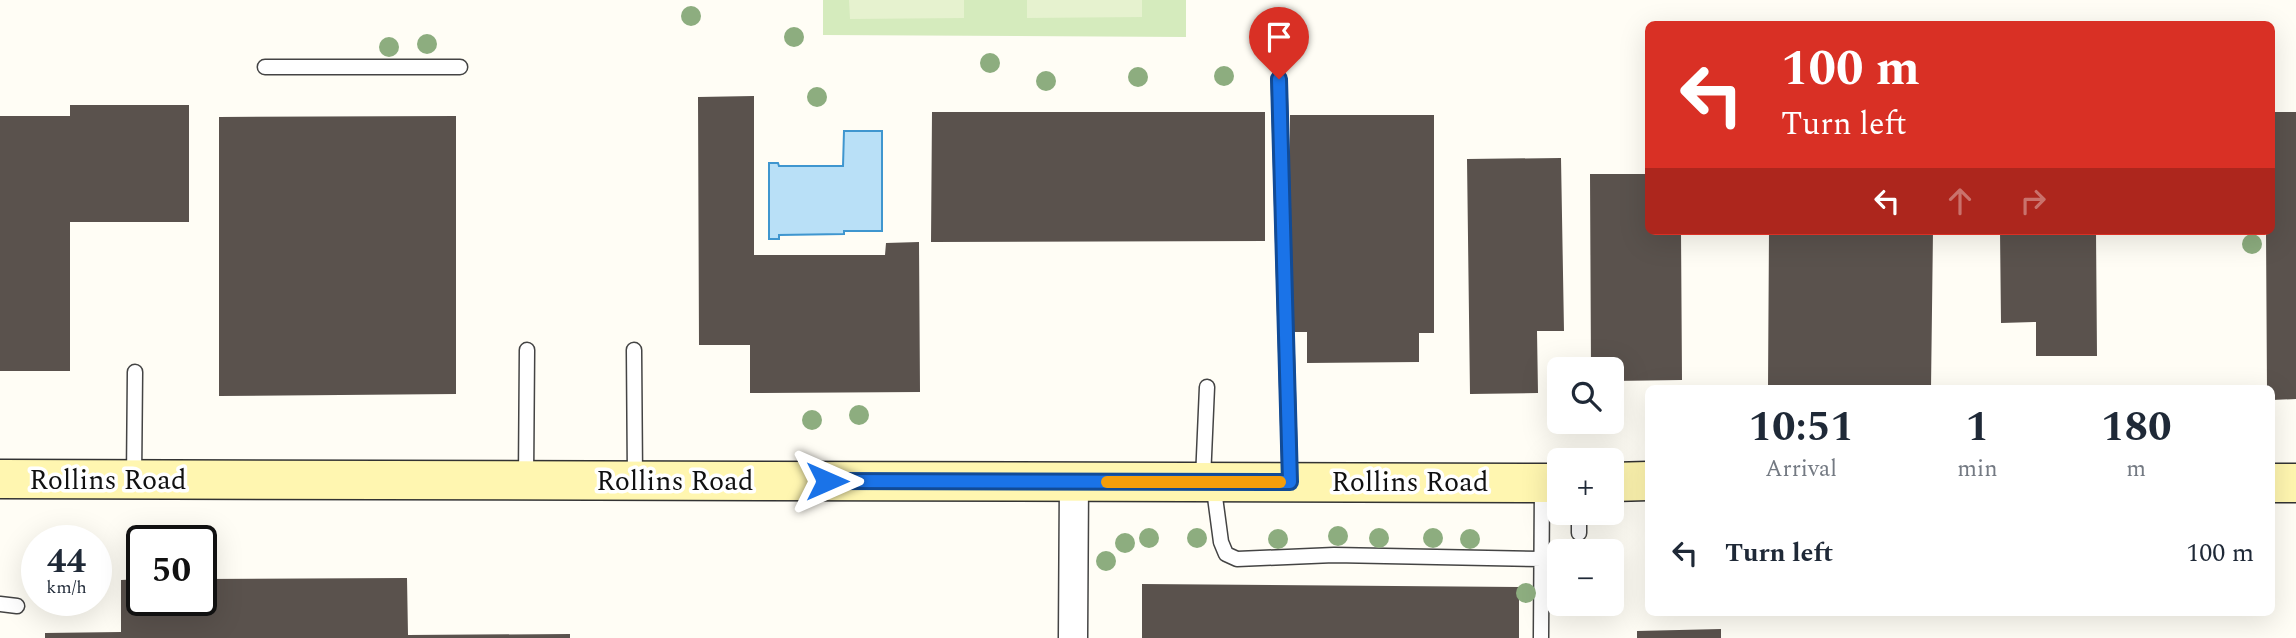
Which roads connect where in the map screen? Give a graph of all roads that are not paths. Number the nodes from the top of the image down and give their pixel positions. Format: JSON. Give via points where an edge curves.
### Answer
{"nodes":[{"id":1,"x":265,"y":67,"type":"dead end"},
{"id":2,"x":460,"y":67,"type":"dead end"},
{"id":3,"x":1279,"y":79,"type":"dead end"},
{"id":4,"x":527,"y":350,"type":"dead end"},
{"id":5,"x":634,"y":351,"type":"dead end"},
{"id":6,"x":135,"y":372,"type":"dead end"},
{"id":7,"x":1207,"y":387,"type":"dead end"},
{"id":8,"x":0,"y":479,"type":"edge"},
{"id":9,"x":134,"y":480,"type":"junction"},
{"id":10,"x":526,"y":481,"type":"junction"},
{"id":11,"x":635,"y":481,"type":"junction"},
{"id":12,"x":1208,"y":481,"type":"junction"},
{"id":13,"x":1645,"y":481,"type":"edge"},
{"id":14,"x":1074,"y":482,"type":"junction"},
{"id":15,"x":1290,"y":482,"type":"junction"},
{"id":16,"x":1624,"y":482,"type":"edge"},
{"id":17,"x":1547,"y":483,"type":"edge"},
{"id":18,"x":2275,"y":483,"type":"edge"},
{"id":19,"x":2296,"y":483,"type":"edge"},
{"id":20,"x":1547,"y":517,"type":"edge"},
{"id":21,"x":1578,"y":525,"type":"edge"},
{"id":22,"x":1578,"y":533,"type":"dead end"},
{"id":23,"x":1542,"y":559,"type":"junction"},
{"id":24,"x":0,"y":604,"type":"edge"},
{"id":25,"x":17,"y":606,"type":"dead end"},
{"id":26,"x":1073,"y":638,"type":"edge"},
{"id":27,"x":1541,"y":638,"type":"edge"}],
"edges":[{"from":1,"to":2,"type":"lane"},
{"from":3,"to":15,"type":"lane"},
{"from":4,"to":10,"type":"lane"},
{"from":5,"to":11,"type":"lane"},
{"from":6,"to":9,"type":"lane"},
{"from":7,"to":12,"type":"lane"},
{"from":8,"to":9,"type":"main road","name":"Rollins Road"},
{"from":9,"to":10,"type":"main road","name":"Rollins Road"},
{"from":10,"to":11,"type":"main road","name":"Rollins Road"},
{"from":11,"to":14,"type":"main road","name":"Rollins Road"},
{"from":12,"to":14,"type":"main road","name":"Rollins Road"},
{"from":12,"to":15,"type":"main road","name":"Rollins Road"},
{"from":12,"to":23,"type":"lane","via":[[1221,542],[1226,554],[1237,559],[1334,555]]},
{"from":13,"to":16,"type":"main road"},
{"from":14,"to":26,"type":"street"},
{"from":15,"to":17,"type":"main road","name":"Rollins Road"},
{"from":18,"to":19,"type":"main road"},
{"from":20,"to":23,"type":"lane"},
{"from":21,"to":22,"type":"lane"},
{"from":23,"to":27,"type":"lane"},
{"from":24,"to":25,"type":"lane"}]}
